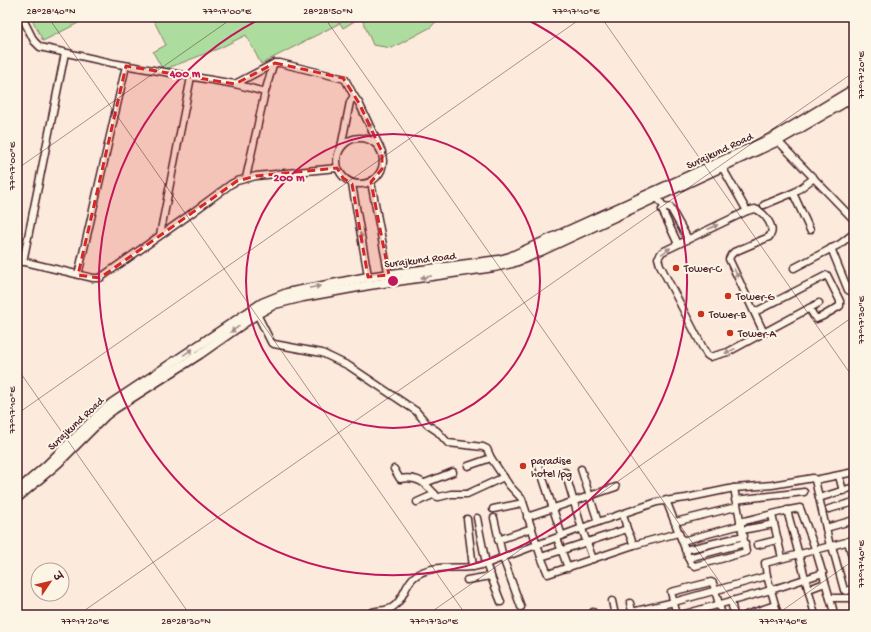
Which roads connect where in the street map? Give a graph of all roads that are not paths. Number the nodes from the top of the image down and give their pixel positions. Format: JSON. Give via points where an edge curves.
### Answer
{"nodes":[{"id":1,"x":22,"y":17,"type":"edge"},
{"id":2,"x":65,"y":53,"type":"junction"},
{"id":3,"x":275,"y":63,"type":"junction"},
{"id":4,"x":126,"y":66,"type":"junction"},
{"id":5,"x":191,"y":77,"type":"junction"},
{"id":6,"x":235,"y":84,"type":"junction"},
{"id":7,"x":854,"y":89,"type":"edge"},
{"id":8,"x":265,"y":92,"type":"junction"},
{"id":9,"x":354,"y":96,"type":"junction"},
{"id":10,"x":854,"y":97,"type":"edge"},
{"id":11,"x":776,"y":139,"type":"junction"},
{"id":12,"x":341,"y":147,"type":"junction"},
{"id":13,"x":382,"y":152,"type":"junction"},
{"id":14,"x":731,"y":160,"type":"junction"},
{"id":15,"x":722,"y":167,"type":"junction"},
{"id":16,"x":337,"y":168,"type":"junction"},
{"id":17,"x":246,"y":178,"type":"junction"},
{"id":18,"x":814,"y":178,"type":"junction"},
{"id":19,"x":371,"y":182,"type":"junction"},
{"id":20,"x":352,"y":184,"type":"junction"},
{"id":21,"x":793,"y":193,"type":"junction"},
{"id":22,"x":655,"y":195,"type":"junction"},
{"id":23,"x":764,"y":205,"type":"dead end"},
{"id":24,"x":665,"y":208,"type":"junction"},
{"id":25,"x":747,"y":211,"type":"junction"},
{"id":26,"x":854,"y":220,"type":"edge"},
{"id":27,"x":810,"y":230,"type":"dead end"},
{"id":28,"x":854,"y":233,"type":"edge"},
{"id":29,"x":160,"y":235,"type":"junction"},
{"id":30,"x":688,"y":239,"type":"junction"},
{"id":31,"x":678,"y":244,"type":"junction"},
{"id":32,"x":831,"y":248,"type":"junction"},
{"id":33,"x":20,"y":261,"type":"edge"},
{"id":34,"x":794,"y":268,"type":"dead end"},
{"id":35,"x":78,"y":275,"type":"junction"},
{"id":36,"x":390,"y":279,"type":"junction"},
{"id":37,"x":369,"y":281,"type":"junction"},
{"id":38,"x":854,"y":289,"type":"edge"},
{"id":39,"x":819,"y":303,"type":"dead end"},
{"id":40,"x":809,"y":308,"type":"junction"},
{"id":41,"x":755,"y":312,"type":"junction"},
{"id":42,"x":257,"y":314,"type":"junction"},
{"id":43,"x":764,"y":333,"type":"junction"},
{"id":44,"x":491,"y":458,"type":"junction"},
{"id":45,"x":538,"y":463,"type":"dead end"},
{"id":46,"x":468,"y":466,"type":"dead end"},
{"id":47,"x":394,"y":469,"type":"dead end"},
{"id":48,"x":581,"y":469,"type":"dead end"},
{"id":49,"x":453,"y":472,"type":"dead end"},
{"id":50,"x":565,"y":472,"type":"dead end"},
{"id":51,"x":854,"y":472,"type":"edge"},
{"id":52,"x":838,"y":476,"type":"junction"},
{"id":53,"x":504,"y":477,"type":"junction"},
{"id":54,"x":815,"y":480,"type":"junction"},
{"id":55,"x":425,"y":483,"type":"junction"},
{"id":56,"x":616,"y":487,"type":"dead end"},
{"id":57,"x":734,"y":488,"type":"junction"},
{"id":58,"x":854,"y":488,"type":"edge"},
{"id":59,"x":17,"y":490,"type":"edge"},
{"id":60,"x":843,"y":491,"type":"junction"},
{"id":61,"x":804,"y":492,"type":"dead end"},
{"id":62,"x":435,"y":494,"type":"junction"},
{"id":63,"x":589,"y":496,"type":"junction"},
{"id":64,"x":17,"y":498,"type":"edge"},
{"id":65,"x":819,"y":498,"type":"junction"},
{"id":66,"x":666,"y":500,"type":"junction"},
{"id":67,"x":735,"y":500,"type":"junction"},
{"id":68,"x":574,"y":501,"type":"junction"},
{"id":69,"x":417,"y":502,"type":"dead end"},
{"id":70,"x":854,"y":502,"type":"edge"},
{"id":71,"x":523,"y":503,"type":"junction"},
{"id":72,"x":736,"y":507,"type":"junction"},
{"id":73,"x":553,"y":508,"type":"junction"},
{"id":74,"x":829,"y":508,"type":"dead end"},
{"id":75,"x":493,"y":509,"type":"dead end"},
{"id":76,"x":787,"y":510,"type":"junction"},
{"id":77,"x":623,"y":514,"type":"junction"},
{"id":78,"x":772,"y":515,"type":"junction"},
{"id":79,"x":527,"y":517,"type":"junction"},
{"id":80,"x":477,"y":518,"type":"dead end"},
{"id":81,"x":494,"y":518,"type":"dead end"},
{"id":82,"x":467,"y":520,"type":"dead end"},
{"id":83,"x":854,"y":520,"type":"edge"},
{"id":84,"x":598,"y":522,"type":"junction"},
{"id":85,"x":675,"y":522,"type":"junction"},
{"id":86,"x":774,"y":524,"type":"junction"},
{"id":87,"x":532,"y":528,"type":"junction"},
{"id":88,"x":742,"y":528,"type":"junction"},
{"id":89,"x":826,"y":528,"type":"junction"},
{"id":90,"x":582,"y":529,"type":"junction"},
{"id":91,"x":627,"y":529,"type":"junction"},
{"id":92,"x":678,"y":533,"type":"junction"},
{"id":93,"x":560,"y":537,"type":"junction"},
{"id":94,"x":498,"y":540,"type":"junction"},
{"id":95,"x":778,"y":540,"type":"junction"},
{"id":96,"x":851,"y":541,"type":"edge"},
{"id":97,"x":682,"y":542,"type":"junction"},
{"id":98,"x":588,"y":543,"type":"junction"},
{"id":99,"x":634,"y":544,"type":"junction"},
{"id":100,"x":537,"y":545,"type":"junction"},
{"id":101,"x":757,"y":545,"type":"dead end"},
{"id":102,"x":831,"y":546,"type":"junction"},
{"id":103,"x":685,"y":550,"type":"junction"},
{"id":104,"x":816,"y":550,"type":"junction"},
{"id":105,"x":562,"y":551,"type":"junction"},
{"id":106,"x":799,"y":554,"type":"junction"},
{"id":107,"x":503,"y":558,"type":"junction"},
{"id":108,"x":541,"y":558,"type":"junction"},
{"id":109,"x":782,"y":558,"type":"junction"},
{"id":110,"x":593,"y":559,"type":"junction"},
{"id":111,"x":486,"y":564,"type":"junction"},
{"id":112,"x":854,"y":565,"type":"edge"},
{"id":113,"x":473,"y":567,"type":"junction"},
{"id":114,"x":568,"y":568,"type":"junction"},
{"id":115,"x":822,"y":573,"type":"junction"},
{"id":116,"x":491,"y":576,"type":"junction"},
{"id":117,"x":767,"y":576,"type":"junction"},
{"id":118,"x":806,"y":578,"type":"junction"},
{"id":119,"x":467,"y":580,"type":"dead end"},
{"id":120,"x":825,"y":583,"type":"junction"},
{"id":121,"x":809,"y":589,"type":"junction"},
{"id":122,"x":854,"y":589,"type":"edge"},
{"id":123,"x":715,"y":590,"type":"junction"},
{"id":124,"x":771,"y":590,"type":"junction"},
{"id":125,"x":830,"y":598,"type":"junction"},
{"id":126,"x":854,"y":598,"type":"edge"},
{"id":127,"x":612,"y":601,"type":"dead end"},
{"id":128,"x":501,"y":602,"type":"dead end"},
{"id":129,"x":674,"y":602,"type":"junction"},
{"id":130,"x":731,"y":602,"type":"junction"},
{"id":131,"x":630,"y":603,"type":"dead end"},
{"id":132,"x":718,"y":605,"type":"junction"},
{"id":133,"x":775,"y":605,"type":"junction"},
{"id":134,"x":520,"y":607,"type":"dead end"},
{"id":135,"x":833,"y":609,"type":"dead end"},
{"id":136,"x":633,"y":613,"type":"edge"},
{"id":137,"x":751,"y":614,"type":"edge"},
{"id":138,"x":367,"y":615,"type":"edge"},
{"id":139,"x":616,"y":615,"type":"edge"},
{"id":140,"x":677,"y":615,"type":"edge"},
{"id":141,"x":681,"y":615,"type":"edge"},
{"id":142,"x":722,"y":615,"type":"edge"},
{"id":143,"x":734,"y":615,"type":"edge"},
{"id":144,"x":778,"y":615,"type":"edge"},
{"id":145,"x":815,"y":615,"type":"edge"}],
"edges":[{"from":1,"to":2,"type":"street","via":[[36,44]]},
{"from":2,"to":4,"type":"street"},
{"from":2,"to":33,"type":"street"},
{"from":3,"to":6,"type":"street"},
{"from":3,"to":8,"type":"street"},
{"from":3,"to":9,"type":"street","via":[[343,78]]},
{"from":4,"to":5,"type":"street"},
{"from":4,"to":35,"type":"street"},
{"from":5,"to":6,"type":"street"},
{"from":5,"to":29,"type":"street"},
{"from":6,"to":8,"type":"street"},
{"from":7,"to":11,"type":"main road","name":"Surajkund Road"},
{"from":8,"to":17,"type":"street"},
{"from":9,"to":12,"type":"street","via":[[350,102]]},
{"from":9,"to":13,"type":"street","one_way":true},
{"from":10,"to":11,"type":"main road","name":"Surajkund Road"},
{"from":11,"to":14,"type":"main road","name":"Surajkund Road"},
{"from":11,"to":18,"type":"street"},
{"from":12,"to":13,"type":"street","via":[[357,138],[367,139],[376,144]]},
{"from":12,"to":16,"type":"street","via":[[337,157]]},
{"from":13,"to":19,"type":"street","via":[[382,169],[378,177]]},
{"from":14,"to":15,"type":"main road","name":"Surajkund Road"},
{"from":14,"to":22,"type":"main road","name":"Surajkund Road"},
{"from":15,"to":22,"type":"main road","name":"Surajkund Road"},
{"from":15,"to":25,"type":"street"},
{"from":16,"to":17,"type":"street"},
{"from":16,"to":20,"type":"street","via":[[343,178]]},
{"from":17,"to":29,"type":"street","via":[[231,184]]},
{"from":18,"to":21,"type":"street"},
{"from":18,"to":26,"type":"street"},
{"from":19,"to":20,"type":"street","via":[[362,185]]},
{"from":19,"to":36,"type":"street"},
{"from":37,"to":20,"type":"street","one_way":true},
{"from":21,"to":23,"type":"street"},
{"from":21,"to":27,"type":"street"},
{"from":22,"to":24,"type":"street"},
{"from":22,"to":36,"type":"main road","name":"Surajkund Road","via":[[512,263]]},
{"from":24,"to":30,"type":"street","via":[[670,207]]},
{"from":24,"to":31,"type":"street","via":[[662,210]]},
{"from":30,"to":25,"type":"street","one_way":true},
{"from":25,"to":41,"type":"street","one_way":true,"via":[[760,211],[772,230],[769,237],[734,252],[729,259]]},
{"from":28,"to":32,"type":"street"},
{"from":29,"to":35,"type":"street","via":[[100,278]]},
{"from":30,"to":31,"type":"street"},
{"from":43,"to":31,"type":"street","one_way":true,"via":[[728,352],[710,357],[707,355],[658,258],[662,252]]},
{"from":32,"to":34,"type":"street"},
{"from":32,"to":38,"type":"street","via":[[848,290]]},
{"from":33,"to":35,"type":"street"},
{"from":36,"to":37,"type":"main road","name":"Surajkund Road"},
{"from":37,"to":42,"type":"main road","name":"Surajkund Road","via":[[275,304]]},
{"from":59,"to":37,"type":"main road","name":"Surajkund Road","one_way":true,"via":[[46,466],[102,410],[254,308],[287,293]]},
{"from":39,"to":40,"type":"street"},
{"from":40,"to":41,"type":"street","via":[[816,319],[819,319],[840,306],[827,274]]},
{"from":40,"to":43,"type":"street"},
{"from":41,"to":43,"type":"street"},
{"from":42,"to":44,"type":"street","via":[[274,344],[329,356],[349,366],[416,411],[448,443],[483,447],[487,449]]},
{"from":42,"to":64,"type":"main road","name":"Surajkund Road","one_way":true,"via":[[106,415],[58,463]]},
{"from":44,"to":46,"type":"street"},
{"from":44,"to":53,"type":"street"},
{"from":45,"to":73,"type":"street"},
{"from":47,"to":55,"type":"street","via":[[400,479]]},
{"from":48,"to":63,"type":"street"},
{"from":49,"to":55,"type":"street"},
{"from":50,"to":68,"type":"street"},
{"from":51,"to":52,"type":"street"},
{"from":52,"to":54,"type":"street"},
{"from":52,"to":60,"type":"street"},
{"from":53,"to":62,"type":"street","via":[[467,494],[439,497]]},
{"from":53,"to":71,"type":"street"},
{"from":54,"to":57,"type":"street","via":[[813,478]]},
{"from":54,"to":65,"type":"street"},
{"from":55,"to":62,"type":"street"},
{"from":56,"to":63,"type":"street"},
{"from":57,"to":66,"type":"street"},
{"from":57,"to":67,"type":"street"},
{"from":58,"to":60,"type":"street"},
{"from":60,"to":65,"type":"street"},
{"from":61,"to":67,"type":"street"},
{"from":62,"to":69,"type":"street"},
{"from":63,"to":68,"type":"street"},
{"from":63,"to":84,"type":"street"},
{"from":65,"to":89,"type":"street"},
{"from":66,"to":77,"type":"street"},
{"from":66,"to":85,"type":"street"},
{"from":67,"to":72,"type":"street"},
{"from":68,"to":73,"type":"street"},
{"from":68,"to":90,"type":"street"},
{"from":70,"to":74,"type":"street"},
{"from":71,"to":75,"type":"street"},
{"from":71,"to":79,"type":"street"},
{"from":72,"to":85,"type":"street"},
{"from":72,"to":88,"type":"street"},
{"from":73,"to":79,"type":"street"},
{"from":73,"to":93,"type":"street"},
{"from":76,"to":78,"type":"street"},
{"from":76,"to":104,"type":"street","via":[[799,508],[802,511]]},
{"from":76,"to":106,"type":"street"},
{"from":77,"to":84,"type":"street"},
{"from":77,"to":91,"type":"street"},
{"from":78,"to":86,"type":"street"},
{"from":78,"to":88,"type":"street"},
{"from":79,"to":87,"type":"street"},
{"from":80,"to":111,"type":"street"},
{"from":81,"to":94,"type":"street"},
{"from":82,"to":113,"type":"street"},
{"from":83,"to":89,"type":"street"},
{"from":84,"to":90,"type":"street"},
{"from":85,"to":92,"type":"street"},
{"from":86,"to":88,"type":"street"},
{"from":86,"to":95,"type":"street"},
{"from":87,"to":94,"type":"street"},
{"from":87,"to":100,"type":"street"},
{"from":88,"to":97,"type":"street"},
{"from":88,"to":103,"type":"street"},
{"from":88,"to":103,"type":"street","via":[[746,552],[692,566]]},
{"from":89,"to":102,"type":"street"},
{"from":90,"to":93,"type":"street"},
{"from":90,"to":98,"type":"street"},
{"from":91,"to":98,"type":"street"},
{"from":91,"to":99,"type":"street"},
{"from":92,"to":97,"type":"street"},
{"from":92,"to":99,"type":"street"},
{"from":93,"to":100,"type":"street"},
{"from":93,"to":105,"type":"street"},
{"from":94,"to":107,"type":"street"},
{"from":95,"to":101,"type":"street"},
{"from":95,"to":109,"type":"street"},
{"from":96,"to":102,"type":"street"},
{"from":96,"to":112,"type":"street"},
{"from":97,"to":103,"type":"street"},
{"from":98,"to":105,"type":"street"},
{"from":98,"to":110,"type":"street"},
{"from":99,"to":110,"type":"street"},
{"from":100,"to":107,"type":"street"},
{"from":100,"to":108,"type":"street"},
{"from":102,"to":104,"type":"street"},
{"from":102,"to":122,"type":"street","via":[[844,590]]},
{"from":104,"to":106,"type":"street"},
{"from":104,"to":115,"type":"street"},
{"from":105,"to":108,"type":"street"},
{"from":105,"to":114,"type":"street"},
{"from":106,"to":109,"type":"street"},
{"from":106,"to":118,"type":"street"},
{"from":107,"to":111,"type":"street"},
{"from":107,"to":134,"type":"street"},
{"from":108,"to":114,"type":"street","via":[[548,574]]},
{"from":109,"to":117,"type":"street","via":[[765,563]]},
{"from":110,"to":114,"type":"street"},
{"from":111,"to":113,"type":"street"},
{"from":111,"to":116,"type":"street"},
{"from":113,"to":138,"type":"street","via":[[426,570],[414,577],[393,608],[375,610]]},
{"from":115,"to":118,"type":"street"},
{"from":115,"to":120,"type":"street"},
{"from":116,"to":119,"type":"street"},
{"from":116,"to":128,"type":"street"},
{"from":117,"to":123,"type":"street"},
{"from":117,"to":124,"type":"street"},
{"from":118,"to":121,"type":"street"},
{"from":118,"to":124,"type":"street"},
{"from":120,"to":121,"type":"street"},
{"from":120,"to":125,"type":"street"},
{"from":121,"to":145,"type":"street"},
{"from":123,"to":129,"type":"street"},
{"from":123,"to":129,"type":"street","via":[[711,582],[673,591]]},
{"from":123,"to":132,"type":"street"},
{"from":124,"to":130,"type":"street"},
{"from":124,"to":133,"type":"street"},
{"from":125,"to":126,"type":"street"},
{"from":125,"to":135,"type":"street"},
{"from":127,"to":139,"type":"street"},
{"from":129,"to":136,"type":"street"},
{"from":129,"to":140,"type":"street"},
{"from":130,"to":132,"type":"street"},
{"from":130,"to":143,"type":"street"},
{"from":131,"to":136,"type":"street"},
{"from":132,"to":141,"type":"street"},
{"from":132,"to":142,"type":"street"},
{"from":133,"to":137,"type":"street"},
{"from":133,"to":144,"type":"street"}]}
